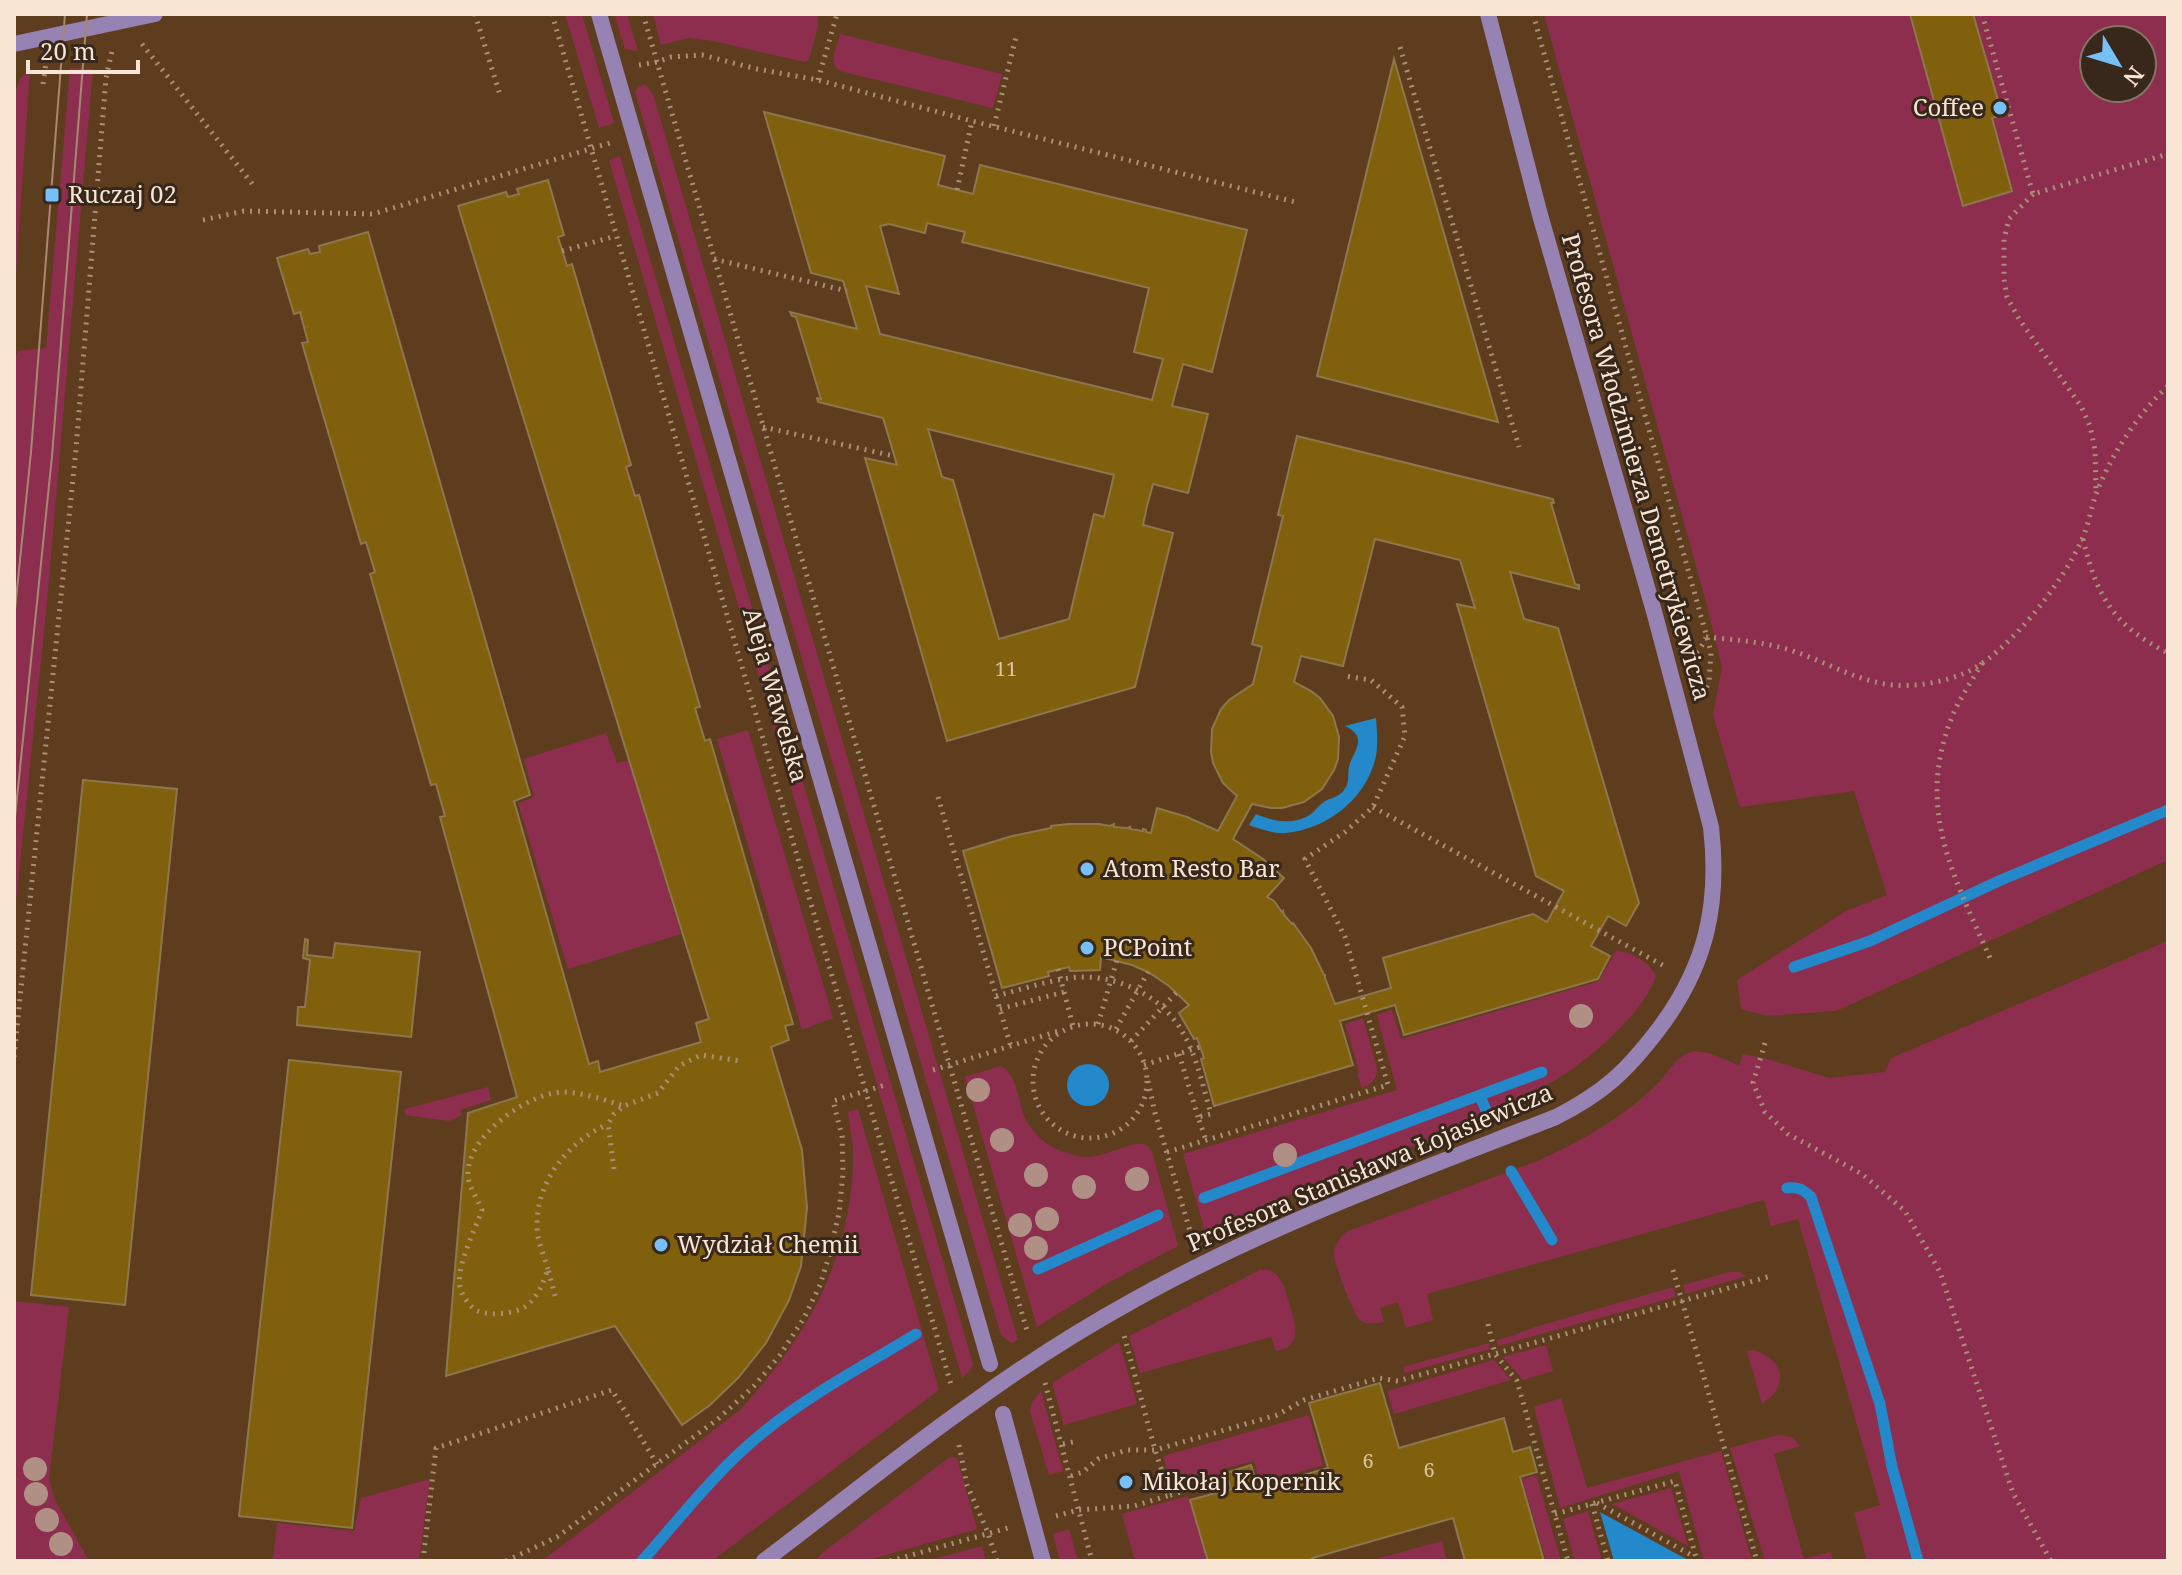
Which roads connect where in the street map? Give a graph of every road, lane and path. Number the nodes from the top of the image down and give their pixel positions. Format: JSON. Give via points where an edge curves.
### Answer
{"nodes":[{"id":1,"x":155,"y":14,"type":"edge"},
{"id":2,"x":475,"y":14,"type":"edge"},
{"id":3,"x":552,"y":14,"type":"edge"},
{"id":4,"x":599,"y":14,"type":"edge"},
{"id":5,"x":643,"y":14,"type":"edge"},
{"id":6,"x":837,"y":14,"type":"edge"},
{"id":7,"x":1488,"y":14,"type":"edge"},
{"id":8,"x":1533,"y":14,"type":"edge"},
{"id":9,"x":1982,"y":14,"type":"edge"},
{"id":10,"x":1017,"y":33,"type":"dead end"},
{"id":11,"x":134,"y":34,"type":"dead end"},
{"id":12,"x":115,"y":37,"type":"dead end"},
{"id":13,"x":14,"y":44,"type":"edge"},
{"id":14,"x":1400,"y":47,"type":"dead end"},
{"id":15,"x":657,"y":62,"type":"junction"},
{"id":16,"x":616,"y":70,"type":"junction"},
{"id":17,"x":818,"y":80,"type":"junction"},
{"id":18,"x":501,"y":98,"type":"dead end"},
{"id":19,"x":972,"y":121,"type":"junction"},
{"id":20,"x":994,"y":126,"type":"junction"},
{"id":21,"x":590,"y":150,"type":"junction"},
{"id":22,"x":2168,"y":154,"type":"edge"},
{"id":23,"x":254,"y":186,"type":"dead end"},
{"id":24,"x":957,"y":190,"type":"dead end"},
{"id":25,"x":2033,"y":194,"type":"junction"},
{"id":26,"x":1299,"y":203,"type":"dead end"},
{"id":27,"x":203,"y":220,"type":"dead end"},
{"id":28,"x":616,"y":236,"type":"junction"},
{"id":29,"x":562,"y":251,"type":"dead end"},
{"id":30,"x":714,"y":259,"type":"junction"},
{"id":31,"x":847,"y":291,"type":"dead end"},
{"id":32,"x":2168,"y":386,"type":"edge"},
{"id":33,"x":762,"y":427,"type":"junction"},
{"id":34,"x":1519,"y":447,"type":"dead end"},
{"id":35,"x":894,"y":456,"type":"dead end"},
{"id":36,"x":2096,"y":494,"type":"junction"},
{"id":37,"x":2083,"y":538,"type":"junction"},
{"id":38,"x":1706,"y":637,"type":"junction"},
{"id":39,"x":2168,"y":653,"type":"edge"},
{"id":40,"x":1983,"y":661,"type":"junction"},
{"id":41,"x":1345,"y":676,"type":"dead end"},
{"id":42,"x":1704,"y":695,"type":"dead end"},
{"id":43,"x":938,"y":797,"type":"dead end"},
{"id":44,"x":1373,"y":807,"type":"junction"},
{"id":45,"x":1705,"y":935,"type":"joint"},
{"id":46,"x":1990,"y":958,"type":"dead end"},
{"id":47,"x":1117,"y":960,"type":"dead end"},
{"id":48,"x":1666,"y":967,"type":"dead end"},
{"id":49,"x":1058,"y":969,"type":"dead end"},
{"id":50,"x":1148,"y":972,"type":"dead end"},
{"id":51,"x":1061,"y":980,"type":"junction"},
{"id":52,"x":1110,"y":980,"type":"junction"},
{"id":53,"x":1138,"y":990,"type":"junction"},
{"id":54,"x":1064,"y":992,"type":"junction"},
{"id":55,"x":1176,"y":993,"type":"dead end"},
{"id":56,"x":996,"y":996,"type":"junction"},
{"id":57,"x":1163,"y":1007,"type":"junction"},
{"id":58,"x":1000,"y":1009,"type":"junction"},
{"id":59,"x":1098,"y":1024,"type":"junction"},
{"id":60,"x":1073,"y":1026,"type":"junction"},
{"id":61,"x":1116,"y":1029,"type":"junction"},
{"id":62,"x":1062,"y":1030,"type":"junction"},
{"id":63,"x":1131,"y":1041,"type":"junction"},
{"id":64,"x":1765,"y":1043,"type":"dead end"},
{"id":65,"x":1011,"y":1047,"type":"junction"},
{"id":66,"x":1200,"y":1047,"type":"dead end"},
{"id":67,"x":1191,"y":1050,"type":"junction"},
{"id":68,"x":1179,"y":1054,"type":"junction"},
{"id":69,"x":14,"y":1057,"type":"edge"},
{"id":70,"x":740,"y":1061,"type":"dead end"},
{"id":71,"x":1144,"y":1065,"type":"junction"},
{"id":72,"x":949,"y":1066,"type":"junction"},
{"id":73,"x":1146,"y":1073,"type":"junction"},
{"id":74,"x":907,"y":1078,"type":"junction"},
{"id":75,"x":866,"y":1091,"type":"junction"},
{"id":76,"x":624,"y":1106,"type":"junction"},
{"id":77,"x":1198,"y":1117,"type":"junction"},
{"id":78,"x":608,"y":1124,"type":"junction"},
{"id":79,"x":1206,"y":1140,"type":"junction"},
{"id":80,"x":1167,"y":1152,"type":"junction"},
{"id":81,"x":614,"y":1169,"type":"dead end"},
{"id":82,"x":1207,"y":1261,"type":"junction"},
{"id":83,"x":548,"y":1269,"type":"junction"},
{"id":84,"x":1673,"y":1270,"type":"dead end"},
{"id":85,"x":1771,"y":1276,"type":"dead end"},
{"id":86,"x":555,"y":1296,"type":"dead end"},
{"id":87,"x":1682,"y":1301,"type":"junction"},
{"id":88,"x":1488,"y":1324,"type":"dead end"},
{"id":89,"x":1124,"y":1334,"type":"dead end"},
{"id":90,"x":1029,"y":1338,"type":"dead end"},
{"id":91,"x":1495,"y":1354,"type":"junction"},
{"id":92,"x":990,"y":1364,"type":"dead end"},
{"id":93,"x":1045,"y":1382,"type":"dead end"},
{"id":94,"x":953,"y":1390,"type":"dead end"},
{"id":95,"x":1003,"y":1414,"type":"dead end"},
{"id":96,"x":1147,"y":1420,"type":"dead end"},
{"id":97,"x":1077,"y":1441,"type":"dead end"},
{"id":98,"x":1063,"y":1444,"type":"junction"},
{"id":99,"x":959,"y":1445,"type":"dead end"},
{"id":100,"x":657,"y":1464,"type":"junction"},
{"id":101,"x":1071,"y":1476,"type":"junction"},
{"id":102,"x":1221,"y":1481,"type":"dead end"},
{"id":103,"x":1170,"y":1495,"type":"dead end"},
{"id":104,"x":1594,"y":1503,"type":"junction"},
{"id":105,"x":1555,"y":1514,"type":"junction"},
{"id":106,"x":1696,"y":1559,"type":"edge"},
{"id":107,"x":423,"y":1561,"type":"edge"},
{"id":108,"x":506,"y":1561,"type":"edge"},
{"id":109,"x":764,"y":1561,"type":"edge"},
{"id":110,"x":997,"y":1561,"type":"edge"},
{"id":111,"x":1043,"y":1561,"type":"edge"},
{"id":112,"x":1092,"y":1561,"type":"edge"},
{"id":113,"x":1568,"y":1561,"type":"edge"},
{"id":114,"x":1608,"y":1561,"type":"edge"},
{"id":115,"x":1757,"y":1561,"type":"edge"},
{"id":116,"x":2051,"y":1561,"type":"edge"}],
"edges":[{"from":1,"to":13,"type":"street"},
{"from":2,"to":18,"type":"path"},
{"from":3,"to":21,"type":"path","name":"Aleja Wawelska"},
{"from":4,"to":16,"type":"street","name":"Aleja Wawelska"},
{"from":5,"to":15,"type":"path"},
{"from":6,"to":17,"type":"path"},
{"from":7,"to":45,"type":"street","name":"Profesora Włodzimierza Demetrykiewicza","via":[[1711,827],[1713,892]]},
{"from":8,"to":38,"type":"path"},
{"from":9,"to":25,"type":"path"},
{"from":10,"to":20,"type":"path"},
{"from":11,"to":23,"type":"path"},
{"from":12,"to":69,"type":"path","via":[[106,78],[76,449]]},
{"from":14,"to":34,"type":"path"},
{"from":15,"to":16,"type":"path"},
{"from":15,"to":17,"type":"path","via":[[702,55]]},
{"from":15,"to":30,"type":"path"},
{"from":16,"to":74,"type":"street","name":"Aleja Wawelska"},
{"from":17,"to":19,"type":"path"},
{"from":19,"to":20,"type":"path"},
{"from":19,"to":24,"type":"path"},
{"from":20,"to":26,"type":"path"},
{"from":21,"to":27,"type":"path","via":[[373,214],[244,211]]},
{"from":21,"to":28,"type":"path","name":"Aleja Wawelska"},
{"from":22,"to":25,"type":"path"},
{"from":25,"to":36,"type":"path","via":[[2009,219],[2004,239],[2007,297],[2081,406],[2095,450]]},
{"from":28,"to":29,"type":"path"},
{"from":28,"to":75,"type":"path","name":"Aleja Wawelska"},
{"from":30,"to":31,"type":"path"},
{"from":30,"to":33,"type":"path"},
{"from":32,"to":36,"type":"path","via":[[2124,441]]},
{"from":33,"to":35,"type":"path"},
{"from":33,"to":72,"type":"path"},
{"from":36,"to":37,"type":"path"},
{"from":37,"to":39,"type":"path","via":[[2101,595],[2118,619]]},
{"from":37,"to":40,"type":"path","via":[[2030,619]]},
{"from":38,"to":40,"type":"path","via":[[1767,644],[1894,685],[1926,684],[1966,673]]},
{"from":38,"to":42,"type":"path","via":[[1711,665]]},
{"from":40,"to":46,"type":"path","via":[[1952,716],[1936,786],[1948,863]]},
{"from":41,"to":44,"type":"path","via":[[1371,680],[1402,707],[1405,736]]},
{"from":43,"to":56,"type":"path"},
{"from":44,"to":48,"type":"path"},
{"from":44,"to":79,"type":"path","via":[[1305,859],[1345,937],[1388,1085]]},
{"from":45,"to":82,"type":"street","name":"Profesora Stanisława Łojasiewicza","via":[[1678,1003],[1636,1059],[1585,1102]]},
{"from":47,"to":52,"type":"path"},
{"from":49,"to":51,"type":"path"},
{"from":50,"to":53,"type":"path"},
{"from":51,"to":52,"type":"path"},
{"from":51,"to":54,"type":"path"},
{"from":51,"to":56,"type":"path"},
{"from":52,"to":53,"type":"path"},
{"from":52,"to":59,"type":"path"},
{"from":53,"to":57,"type":"path"},
{"from":53,"to":61,"type":"path"},
{"from":54,"to":58,"type":"path"},
{"from":54,"to":60,"type":"path"},
{"from":55,"to":57,"type":"path"},
{"from":56,"to":58,"type":"path"},
{"from":57,"to":63,"type":"path"},
{"from":57,"to":67,"type":"path"},
{"from":58,"to":65,"type":"path"},
{"from":59,"to":60,"type":"path"},
{"from":59,"to":61,"type":"path"},
{"from":60,"to":62,"type":"path"},
{"from":61,"to":63,"type":"path"},
{"from":62,"to":65,"type":"path"},
{"from":62,"to":73,"type":"path","via":[[1047,1042],[1032,1077],[1042,1114],[1072,1136],[1092,1138],[1127,1125],[1146,1092]]},
{"from":63,"to":71,"type":"path"},
{"from":64,"to":116,"type":"path","via":[[1753,1083],[1765,1112],[1788,1134],[1862,1174],[1905,1211],[1940,1272],[2013,1493]]},
{"from":65,"to":72,"type":"path"},
{"from":66,"to":67,"type":"path"},
{"from":67,"to":68,"type":"path"},
{"from":67,"to":77,"type":"path","via":[[1211,1114]]},
{"from":68,"to":71,"type":"path"},
{"from":68,"to":77,"type":"path"},
{"from":70,"to":76,"type":"path","via":[[701,1055],[679,1066],[658,1093]]},
{"from":71,"to":73,"type":"path"},
{"from":72,"to":74,"type":"path"},
{"from":72,"to":90,"type":"path"},
{"from":73,"to":80,"type":"path"},
{"from":74,"to":75,"type":"path"},
{"from":74,"to":92,"type":"street","name":"Aleja Wawelska"},
{"from":75,"to":94,"type":"path","name":"Aleja Wawelska"},
{"from":75,"to":100,"type":"path","via":[[833,1101],[842,1136],[839,1213],[820,1285],[804,1318],[754,1386]]},
{"from":76,"to":78,"type":"path"},
{"from":76,"to":83,"type":"path","via":[[562,1092],[529,1100],[493,1127],[472,1153],[467,1177],[482,1210],[459,1269],[468,1303],[478,1311],[507,1314],[525,1308],[540,1292]]},
{"from":77,"to":79,"type":"path"},
{"from":78,"to":81,"type":"path"},
{"from":78,"to":83,"type":"path","via":[[568,1150],[548,1178],[537,1228]]},
{"from":79,"to":80,"type":"path"},
{"from":80,"to":82,"type":"path","via":[[1194,1243]]},
{"from":82,"to":109,"type":"street","name":"Profesora Stanisława Łojasiewicza","via":[[996,1386]]},
{"from":83,"to":86,"type":"path"},
{"from":84,"to":87,"type":"path"},
{"from":85,"to":87,"type":"path"},
{"from":87,"to":91,"type":"path"},
{"from":87,"to":115,"type":"path"},
{"from":88,"to":91,"type":"path"},
{"from":89,"to":96,"type":"path"},
{"from":91,"to":101,"type":"path","via":[[1398,1381],[1364,1382],[1304,1400],[1277,1415],[1155,1450],[1127,1450],[1098,1459]]},
{"from":91,"to":105,"type":"path","via":[[1517,1381]]},
{"from":93,"to":98,"type":"path"},
{"from":95,"to":111,"type":"street"},
{"from":97,"to":98,"type":"path"},
{"from":98,"to":101,"type":"path"},
{"from":99,"to":110,"type":"path","via":[[967,1485]]},
{"from":100,"to":107,"type":"path","via":[[612,1390],[436,1448]]},
{"from":100,"to":108,"type":"path","via":[[557,1537]]},
{"from":101,"to":112,"type":"path"},
{"from":102,"to":103,"type":"path"},
{"from":104,"to":105,"type":"path"},
{"from":104,"to":106,"type":"path"},
{"from":104,"to":106,"type":"path","via":[[1675,1481]]},
{"from":104,"to":114,"type":"path"},
{"from":105,"to":113,"type":"path"}]}
